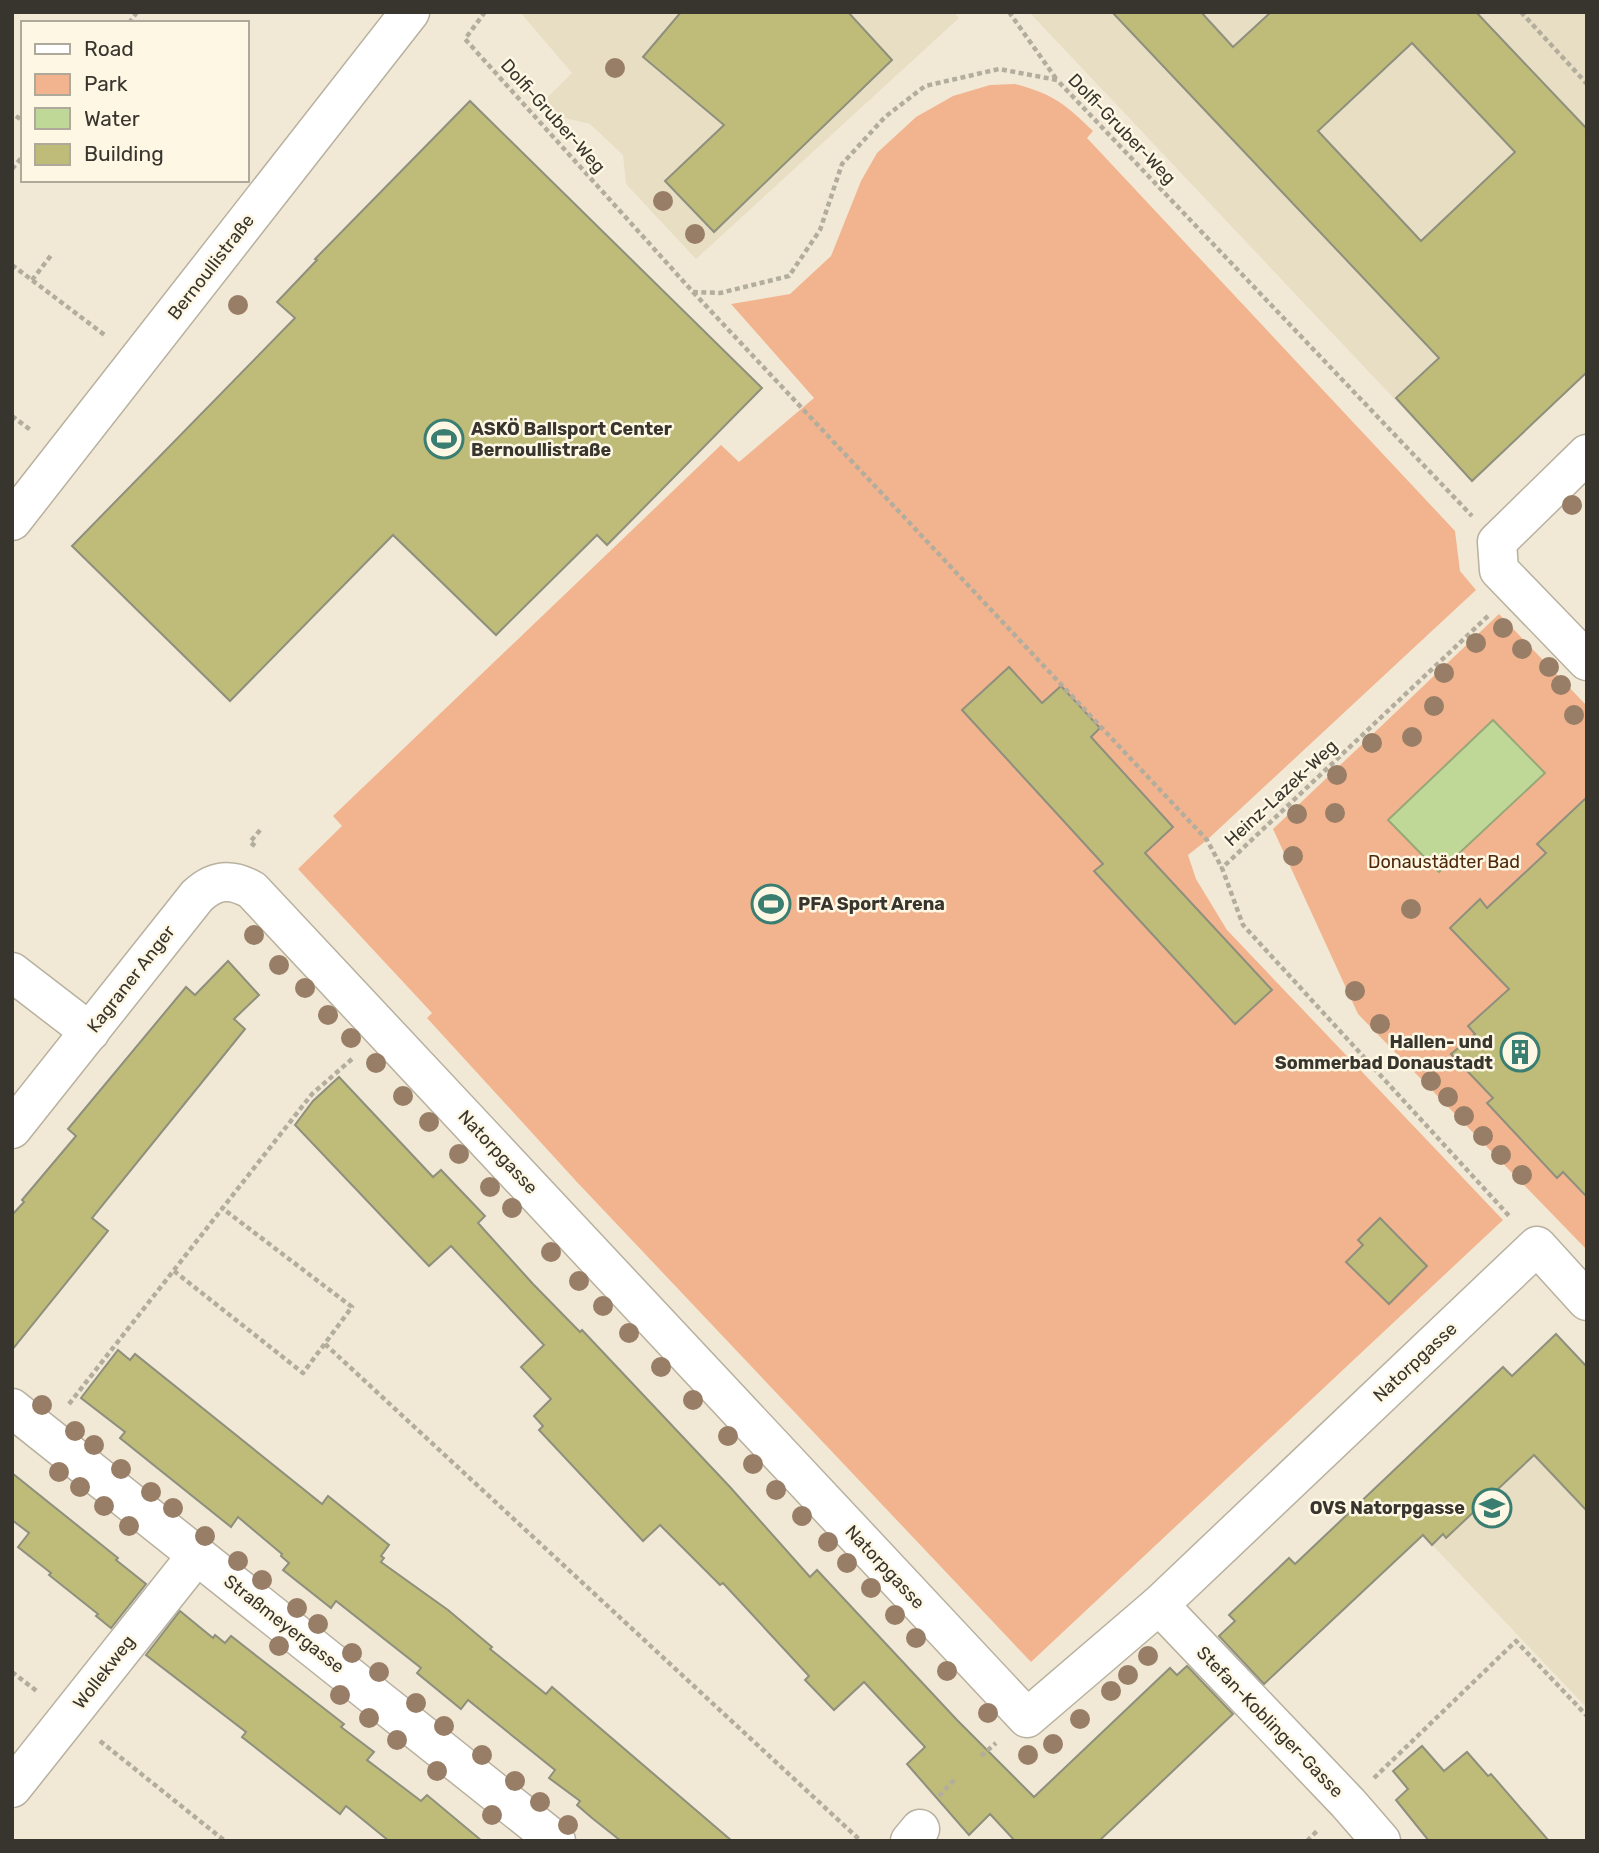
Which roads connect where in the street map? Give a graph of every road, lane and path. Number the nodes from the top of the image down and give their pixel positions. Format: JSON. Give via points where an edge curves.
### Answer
{"nodes":[{"id":1,"x":410,"y":12,"type":"edge"},
{"id":2,"x":485,"y":12,"type":"edge"},
{"id":3,"x":1009,"y":12,"type":"edge"},
{"id":4,"x":1521,"y":12,"type":"edge"},
{"id":5,"x":1057,"y":80,"type":"junction"},
{"id":6,"x":1587,"y":84,"type":"edge"},
{"id":7,"x":16,"y":116,"type":"dead end"},
{"id":8,"x":21,"y":120,"type":"edge"},
{"id":9,"x":52,"y":254,"type":"dead end"},
{"id":10,"x":12,"y":265,"type":"edge"},
{"id":11,"x":32,"y":280,"type":"junction"},
{"id":12,"x":693,"y":292,"type":"junction"},
{"id":13,"x":108,"y":338,"type":"dead end"},
{"id":14,"x":12,"y":416,"type":"edge"},
{"id":15,"x":32,"y":431,"type":"dead end"},
{"id":16,"x":1587,"y":454,"type":"edge"},
{"id":17,"x":12,"y":521,"type":"edge"},
{"id":18,"x":1498,"y":556,"type":"junction"},
{"id":19,"x":1488,"y":616,"type":"dead end"},
{"id":20,"x":1587,"y":661,"type":"edge"},
{"id":21,"x":1222,"y":868,"type":"junction"},
{"id":22,"x":269,"y":907,"type":"joint"},
{"id":23,"x":12,"y":972,"type":"edge"},
{"id":24,"x":90,"y":1032,"type":"junction"},
{"id":25,"x":352,"y":1059,"type":"dead end"},
{"id":26,"x":12,"y":1129,"type":"edge"},
{"id":27,"x":222,"y":1208,"type":"junction"},
{"id":28,"x":1537,"y":1247,"type":"junction"},
{"id":29,"x":174,"y":1271,"type":"junction"},
{"id":30,"x":1587,"y":1301,"type":"edge"},
{"id":31,"x":325,"y":1343,"type":"junction"},
{"id":32,"x":12,"y":1408,"type":"edge"},
{"id":33,"x":64,"y":1411,"type":"dead end"},
{"id":34,"x":197,"y":1555,"type":"junction"},
{"id":35,"x":1158,"y":1605,"type":"junction"},
{"id":36,"x":1587,"y":1716,"type":"edge"},
{"id":37,"x":92,"y":1735,"type":"dead end"},
{"id":38,"x":12,"y":1788,"type":"edge"},
{"id":39,"x":1348,"y":1803,"type":"junction"},
{"id":40,"x":225,"y":1841,"type":"edge"},
{"id":41,"x":556,"y":1841,"type":"edge"},
{"id":42,"x":861,"y":1841,"type":"edge"},
{"id":43,"x":1307,"y":1841,"type":"edge"},
{"id":44,"x":1381,"y":1841,"type":"edge"}],
"edges":[{"from":1,"to":17,"type":"street","name":"Bernoullistraße"},
{"from":2,"to":12,"type":"path","name":"Dolfi-Gruber-Weg","via":[[465,39]]},
{"from":3,"to":5,"type":"path"},
{"from":4,"to":6,"type":"path"},
{"from":5,"to":12,"type":"path","name":"Dolfi-Gruber-Weg","via":[[999,69],[925,86],[886,117],[842,164],[820,230],[789,276],[720,293]]},
{"from":5,"to":18,"type":"path","name":"Dolfi-Gruber-Weg"},
{"from":7,"to":8,"type":"path"},
{"from":9,"to":11,"type":"path"},
{"from":10,"to":11,"type":"path"},
{"from":11,"to":13,"type":"path"},
{"from":12,"to":21,"type":"path","via":[[1207,840]]},
{"from":14,"to":15,"type":"path"},
{"from":16,"to":18,"type":"street"},
{"from":18,"to":20,"type":"street"},
{"from":19,"to":21,"type":"path","name":"Heinz-Lazek-Weg"},
{"from":21,"to":28,"type":"path","name":"Heinz-Lazek-Weg","via":[[1242,925]]},
{"from":22,"to":24,"type":"street","name":"Kagraner Anger","via":[[242,884],[209,885]]},
{"from":22,"to":35,"type":"street","name":"Natorpgasse","via":[[1027,1718]]},
{"from":23,"to":24,"type":"street"},
{"from":24,"to":26,"type":"street","name":"Kagraner Anger"},
{"from":25,"to":27,"type":"path","via":[[312,1094]]},
{"from":27,"to":29,"type":"path"},
{"from":27,"to":31,"type":"path","via":[[352,1307]]},
{"from":28,"to":30,"type":"street"},
{"from":28,"to":35,"type":"street","name":"Natorpgasse"},
{"from":29,"to":31,"type":"path","via":[[303,1373]]},
{"from":29,"to":33,"type":"path"},
{"from":31,"to":42,"type":"path"},
{"from":32,"to":34,"type":"street","name":"Straßmeyergasse"},
{"from":34,"to":38,"type":"street","name":"Wollekweg"},
{"from":34,"to":41,"type":"street","name":"Straßmeyergasse"},
{"from":35,"to":39,"type":"street","name":"Stefan-Koblinger-Gasse"},
{"from":36,"to":39,"type":"path","via":[[1516,1642]]},
{"from":37,"to":40,"type":"path"},
{"from":39,"to":43,"type":"path"},
{"from":39,"to":44,"type":"street","name":"Stefan-Koblinger-Gasse"}]}
